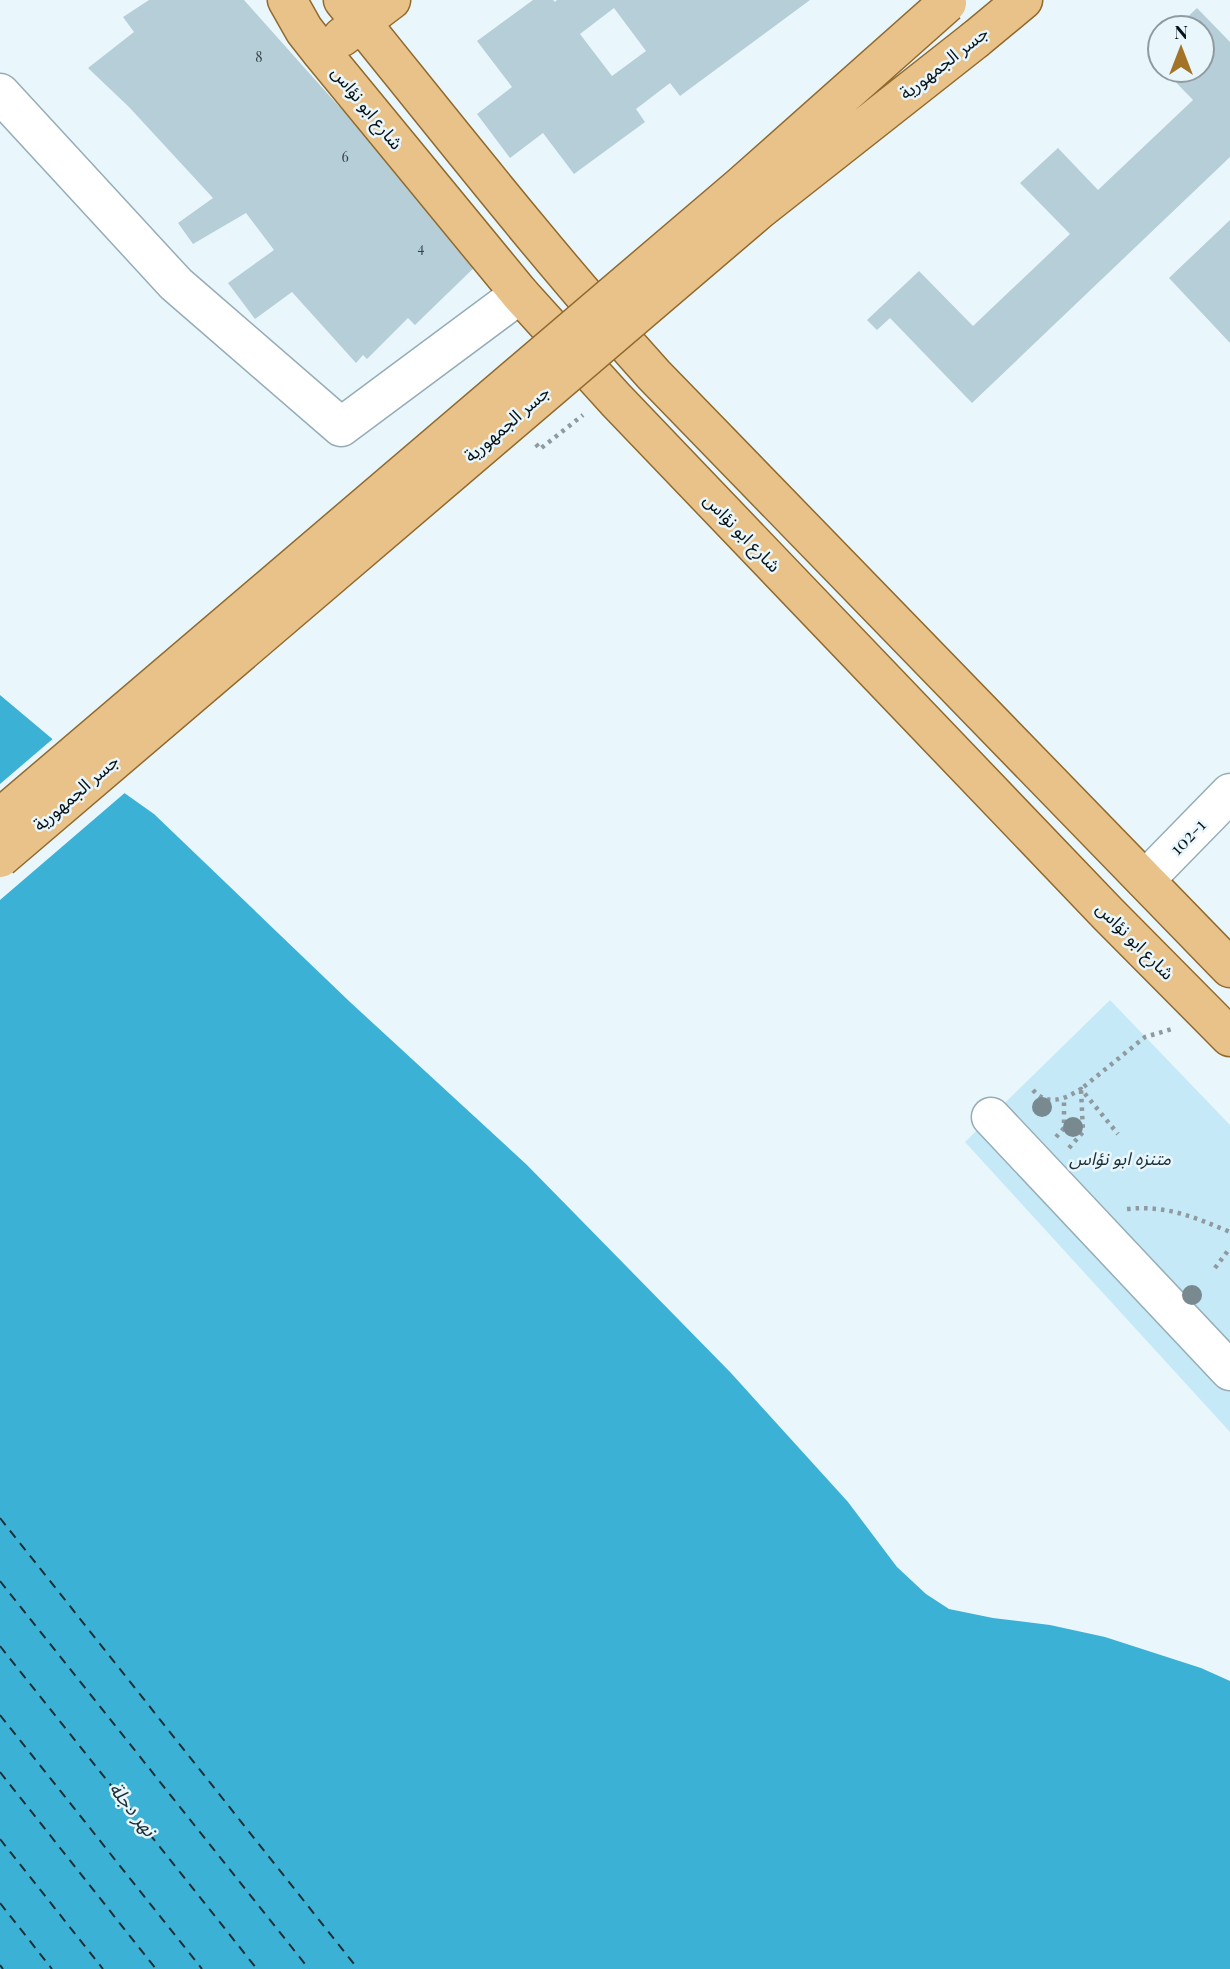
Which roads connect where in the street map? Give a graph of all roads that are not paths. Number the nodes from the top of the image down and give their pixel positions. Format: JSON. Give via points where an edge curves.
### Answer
{"nodes":[{"id":1,"x":1023,"y":0,"type":"edge"},
{"id":2,"x":949,"y":1,"type":"edge"},
{"id":3,"x":291,"y":2,"type":"edge"},
{"id":4,"x":365,"y":7,"type":"edge"},
{"id":5,"x":322,"y":53,"type":"junction"},
{"id":6,"x":0,"y":93,"type":"edge"},
{"id":7,"x":520,"y":294,"type":"junction"},
{"id":8,"x":1230,"y":793,"type":"edge"},
{"id":9,"x":0,"y":818,"type":"edge"},
{"id":10,"x":0,"y":858,"type":"edge"},
{"id":11,"x":1145,"y":880,"type":"junction"},
{"id":12,"x":1230,"y":968,"type":"edge"},
{"id":13,"x":1230,"y":1037,"type":"edge"},
{"id":14,"x":992,"y":1117,"type":"dead end"},
{"id":15,"x":1230,"y":1371,"type":"edge"}],
"edges":[{"from":1,"to":10,"type":"main road","name":"جسر الجمهورية","bridge":true,"via":[[759,209]]},
{"from":2,"to":9,"type":"main road","name":"جسر الجمهورية","bridge":true,"via":[[741,186]]},
{"from":3,"to":5,"type":"main road","name":"شارع ابو نؤاس"},
{"from":4,"to":5,"type":"main road"},
{"from":4,"to":11,"type":"main road","via":[[558,265],[646,366]]},
{"from":5,"to":7,"type":"main road","name":"شارع ابو نؤاس"},
{"from":6,"to":7,"type":"street","via":[[176,284],[341,427]]},
{"from":7,"to":13,"type":"main road","name":"شارع ابو نؤاس","via":[[703,493]]},
{"from":8,"to":11,"type":"street","name":"102-1"},
{"from":11,"to":12,"type":"main road"},
{"from":14,"to":15,"type":"street"}]}
